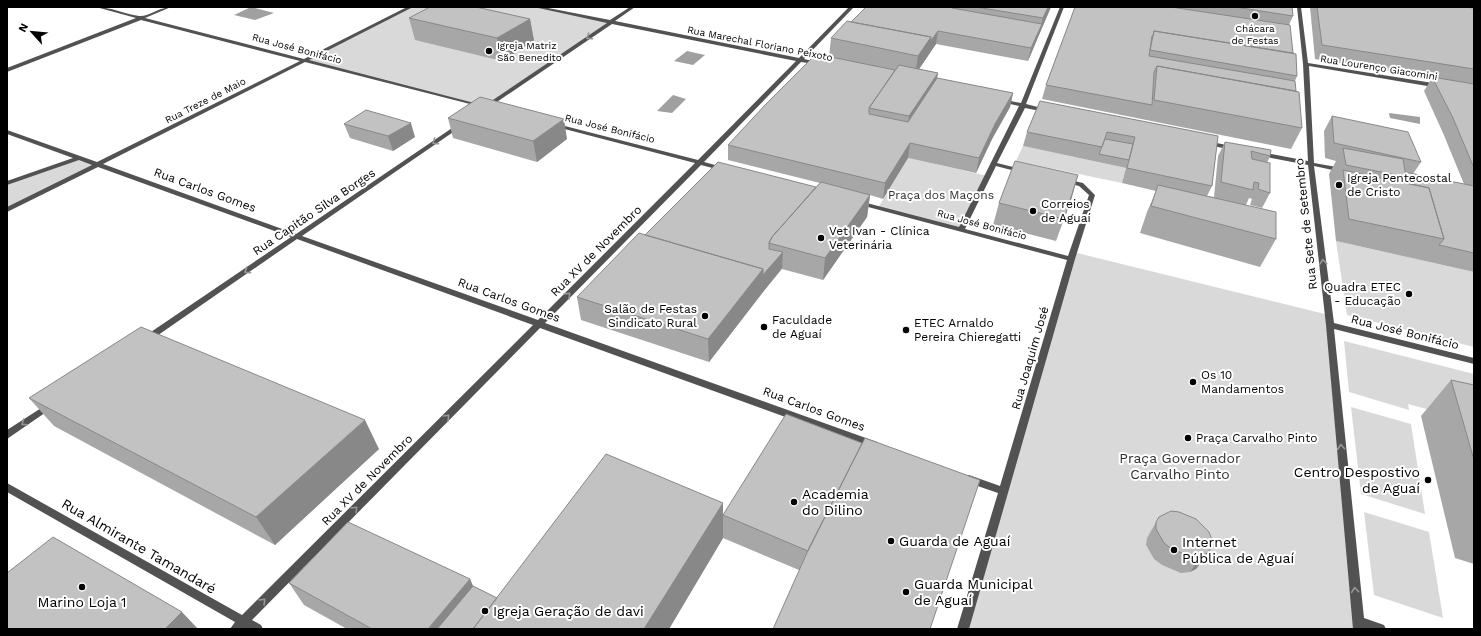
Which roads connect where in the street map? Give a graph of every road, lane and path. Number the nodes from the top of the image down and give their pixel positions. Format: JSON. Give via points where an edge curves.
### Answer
{"nodes":[{"id":1,"x":98,"y":7,"type":"edge"},
{"id":2,"x":170,"y":7,"type":"edge"},
{"id":3,"x":411,"y":7,"type":"edge"},
{"id":4,"x":536,"y":7,"type":"edge"},
{"id":5,"x":633,"y":7,"type":"edge"},
{"id":6,"x":852,"y":7,"type":"edge"},
{"id":7,"x":1062,"y":7,"type":"edge"},
{"id":8,"x":1299,"y":7,"type":"edge"},
{"id":9,"x":141,"y":18,"type":"junction"},
{"id":10,"x":611,"y":22,"type":"junction"},
{"id":11,"x":1293,"y":32,"type":"dead end"},
{"id":12,"x":1301,"y":33,"type":"junction"},
{"id":13,"x":800,"y":60,"type":"junction"},
{"id":14,"x":304,"y":61,"type":"junction"},
{"id":15,"x":1306,"y":64,"type":"junction"},
{"id":16,"x":823,"y":65,"type":"edge"},
{"id":17,"x":7,"y":70,"type":"edge"},
{"id":18,"x":1444,"y":87,"type":"edge"},
{"id":19,"x":992,"y":99,"type":"edge"},
{"id":20,"x":1023,"y":105,"type":"junction"},
{"id":21,"x":485,"y":108,"type":"junction"},
{"id":22,"x":493,"y":110,"type":"edge"},
{"id":23,"x":479,"y":112,"type":"edge"},
{"id":24,"x":1056,"y":112,"type":"edge"},
{"id":25,"x":466,"y":121,"type":"edge"},
{"id":26,"x":547,"y":123,"type":"edge"},
{"id":27,"x":7,"y":132,"type":"edge"},
{"id":28,"x":1203,"y":142,"type":"edge"},
{"id":29,"x":1241,"y":150,"type":"edge"},
{"id":30,"x":1257,"y":153,"type":"edge"},
{"id":31,"x":80,"y":158,"type":"junction"},
{"id":32,"x":700,"y":162,"type":"junction"},
{"id":33,"x":994,"y":164,"type":"junction"},
{"id":34,"x":1311,"y":164,"type":"junction"},
{"id":35,"x":97,"y":165,"type":"junction"},
{"id":36,"x":731,"y":170,"type":"edge"},
{"id":37,"x":1345,"y":171,"type":"edge"},
{"id":38,"x":1030,"y":173,"type":"edge"},
{"id":39,"x":1060,"y":179,"type":"edge"},
{"id":40,"x":7,"y":182,"type":"edge"},
{"id":41,"x":854,"y":202,"type":"edge"},
{"id":42,"x":7,"y":210,"type":"edge"},
{"id":43,"x":962,"y":230,"type":"junction"},
{"id":44,"x":297,"y":237,"type":"junction"},
{"id":45,"x":1071,"y":259,"type":"junction"},
{"id":46,"x":539,"y":324,"type":"junction"},
{"id":47,"x":1330,"y":326,"type":"junction"},
{"id":48,"x":139,"y":345,"type":"edge"},
{"id":49,"x":1474,"y":361,"type":"edge"},
{"id":50,"x":53,"y":403,"type":"edge"},
{"id":51,"x":7,"y":435,"type":"edge"},
{"id":52,"x":883,"y":448,"type":"edge"},
{"id":53,"x":958,"y":475,"type":"edge"},
{"id":54,"x":7,"y":487,"type":"edge"},
{"id":55,"x":1003,"y":492,"type":"junction"},
{"id":56,"x":240,"y":625,"type":"edge"},
{"id":57,"x":1358,"y":625,"type":"edge"},
{"id":58,"x":257,"y":629,"type":"edge"},
{"id":59,"x":963,"y":629,"type":"edge"},
{"id":60,"x":1380,"y":629,"type":"edge"}],
"edges":[{"from":1,"to":9,"type":"street","name":"Rua José Bonifácio"},
{"from":2,"to":9,"type":"street"},
{"from":3,"to":14,"type":"street","name":"Rua Treze de Maio"},
{"from":4,"to":10,"type":"street","name":"Rua Marechal Floriano Peixoto"},
{"from":5,"to":10,"type":"street"},
{"from":6,"to":13,"type":"street","name":"Rua XV de Novembro"},
{"from":7,"to":20,"type":"street"},
{"from":8,"to":12,"type":"street","name":"Rua Sete de Setembro"},
{"from":9,"to":14,"type":"street","name":"Rua José Bonifácio"},
{"from":9,"to":17,"type":"street"},
{"from":10,"to":13,"type":"street","name":"Rua Marechal Floriano Peixoto"},
{"from":10,"to":21,"type":"street","one_way":true},
{"from":11,"to":12,"type":"street"},
{"from":12,"to":15,"type":"street","name":"Rua Sete de Setembro"},
{"from":13,"to":16,"type":"street","name":"Rua Marechal Floriano Peixoto"},
{"from":13,"to":32,"type":"street","name":"Rua XV de Novembro"},
{"from":14,"to":21,"type":"street","name":"Rua José Bonifácio"},
{"from":14,"to":35,"type":"street","name":"Rua Treze de Maio"},
{"from":15,"to":18,"type":"street","name":"Rua Lourenço Giacomini"},
{"from":15,"to":34,"type":"street","name":"Rua Sete de Setembro"},
{"from":19,"to":20,"type":"street"},
{"from":20,"to":24,"type":"street"},
{"from":20,"to":33,"type":"street"},
{"from":21,"to":22,"type":"street","name":"Rua José Bonifácio"},
{"from":21,"to":23,"type":"street"},
{"from":25,"to":44,"type":"street","name":"Rua Capitão Silva Borges","one_way":true},
{"from":26,"to":32,"type":"street","name":"Rua José Bonifácio"},
{"from":27,"to":31,"type":"street","name":"Rua Carlos Gomes"},
{"from":28,"to":29,"type":"street"},
{"from":30,"to":34,"type":"street"},
{"from":31,"to":35,"type":"street","name":"Rua Carlos Gomes"},
{"from":31,"to":40,"type":"street"},
{"from":32,"to":36,"type":"street","name":"Rua José Bonifácio"},
{"from":46,"to":32,"type":"street","name":"Rua XV de Novembro","one_way":true},
{"from":33,"to":38,"type":"street"},
{"from":33,"to":43,"type":"street"},
{"from":34,"to":37,"type":"street"},
{"from":47,"to":34,"type":"street","name":"Rua Sete de Setembro","one_way":true},
{"from":35,"to":42,"type":"street","name":"Rua Treze de Maio"},
{"from":35,"to":44,"type":"street","name":"Rua Carlos Gomes"},
{"from":39,"to":45,"type":"street","name":"Rua Joaquim José","via":[[1081,184],[1092,195]]},
{"from":41,"to":43,"type":"street","name":"Rua José Bonifácio"},
{"from":43,"to":45,"type":"street","name":"Rua José Bonifácio"},
{"from":44,"to":46,"type":"street","name":"Rua Carlos Gomes"},
{"from":44,"to":48,"type":"street","name":"Rua Capitão Silva Borges","one_way":true},
{"from":45,"to":55,"type":"street","name":"Rua Joaquim José"},
{"from":46,"to":52,"type":"street","name":"Rua Carlos Gomes"},
{"from":56,"to":46,"type":"street","name":"Rua XV de Novembro","one_way":true},
{"from":47,"to":49,"type":"street","name":"Rua José Bonifácio"},
{"from":57,"to":47,"type":"street","name":"Rua Sete de Setembro","one_way":true},
{"from":50,"to":51,"type":"street","one_way":true},
{"from":53,"to":55,"type":"street"},
{"from":54,"to":56,"type":"street","name":"Rua Almirante Tamandaré"},
{"from":55,"to":59,"type":"street","name":"Rua Joaquim José"},
{"from":56,"to":58,"type":"street","name":"Rua Almirante Tamandaré"},
{"from":57,"to":60,"type":"street"}]}
